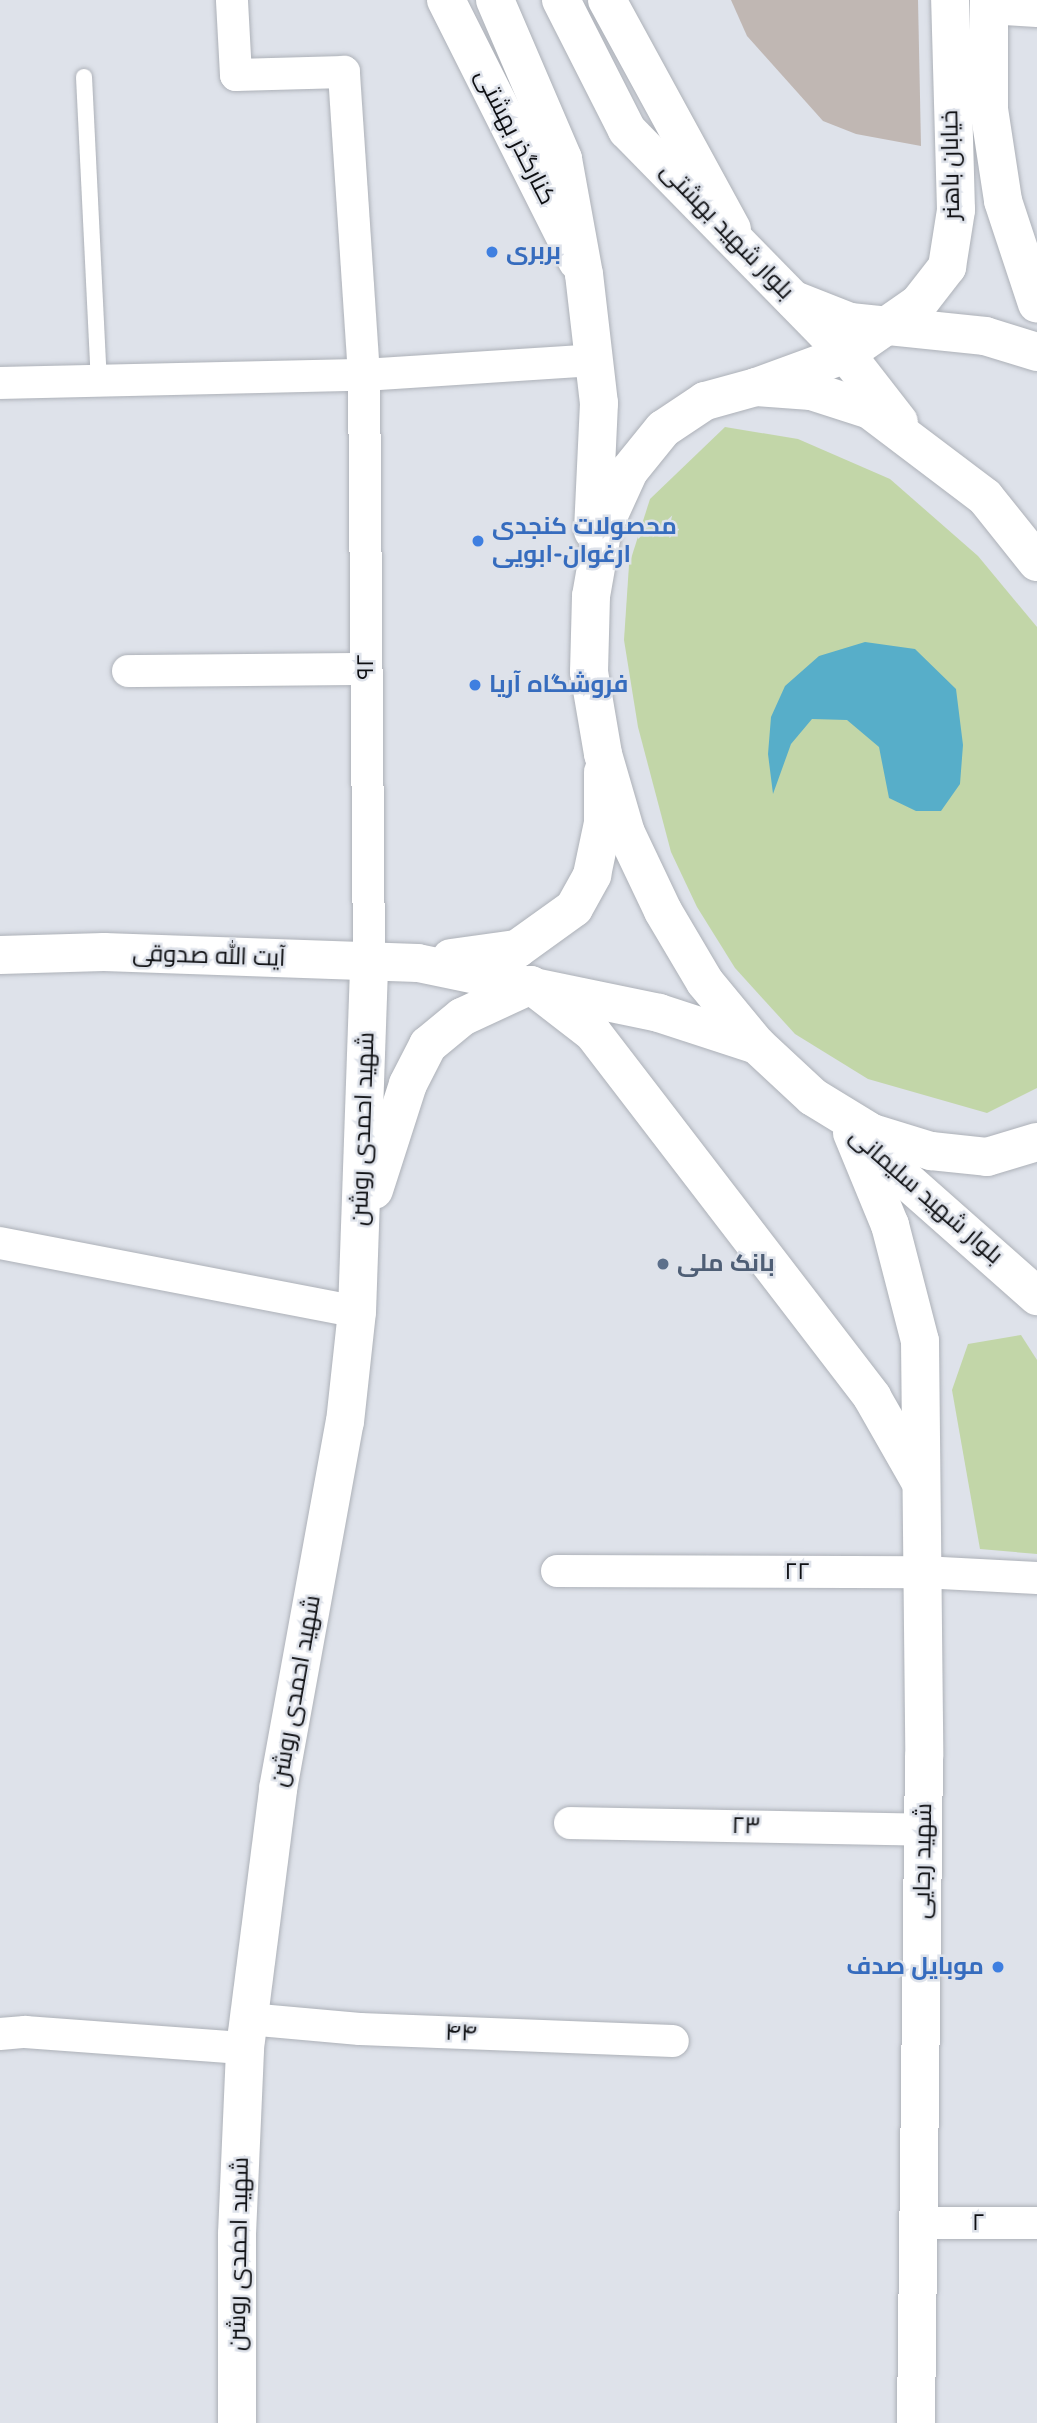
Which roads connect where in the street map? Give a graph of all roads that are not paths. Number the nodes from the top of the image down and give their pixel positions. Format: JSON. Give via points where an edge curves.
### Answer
{"nodes":[{"id":1,"x":232,"y":0,"type":"edge"},
{"id":2,"x":446,"y":0,"type":"edge"},
{"id":3,"x":495,"y":0,"type":"edge"},
{"id":4,"x":561,"y":0,"type":"edge"},
{"id":5,"x":607,"y":0,"type":"edge"},
{"id":6,"x":950,"y":0,"type":"edge"},
{"id":7,"x":989,"y":4,"type":"edge"},
{"id":8,"x":1037,"y":11,"type":"edge"},
{"id":9,"x":84,"y":77,"type":"dead end"},
{"id":10,"x":740,"y":244,"type":"junction"},
{"id":11,"x":584,"y":274,"type":"junction"},
{"id":12,"x":794,"y":300,"type":"junction"},
{"id":13,"x":1037,"y":304,"type":"edge"},
{"id":14,"x":882,"y":328,"type":"junction"},
{"id":15,"x":1037,"y":352,"type":"edge"},
{"id":16,"x":846,"y":354,"type":"junction"},
{"id":17,"x":594,"y":360,"type":"junction"},
{"id":18,"x":364,"y":374,"type":"junction"},
{"id":19,"x":99,"y":381,"type":"junction"},
{"id":20,"x":0,"y":383,"type":"edge"},
{"id":21,"x":756,"y":387,"type":"junction"},
{"id":22,"x":917,"y":446,"type":"junction"},
{"id":23,"x":1037,"y":562,"type":"edge"},
{"id":24,"x":591,"y":596,"type":"junction"},
{"id":25,"x":366,"y":669,"type":"junction"},
{"id":26,"x":128,"y":671,"type":"dead end"},
{"id":27,"x":603,"y":754,"type":"junction"},
{"id":28,"x":0,"y":954,"type":"edge"},
{"id":29,"x":369,"y":960,"type":"junction"},
{"id":30,"x":418,"y":963,"type":"junction"},
{"id":31,"x":531,"y":985,"type":"junction"},
{"id":32,"x":757,"y":1045,"type":"junction"},
{"id":33,"x":813,"y":1097,"type":"junction"},
{"id":34,"x":852,"y":1133,"type":"junction"},
{"id":35,"x":1037,"y":1142,"type":"edge"},
{"id":36,"x":360,"y":1237,"type":"junction"},
{"id":37,"x":0,"y":1243,"type":"edge"},
{"id":38,"x":1037,"y":1296,"type":"edge"},
{"id":39,"x":357,"y":1312,"type":"junction"},
{"id":40,"x":921,"y":1483,"type":"junction"},
{"id":41,"x":557,"y":1572,"type":"dead end"},
{"id":42,"x":922,"y":1572,"type":"junction"},
{"id":43,"x":1037,"y":1578,"type":"edge"},
{"id":44,"x":570,"y":1823,"type":"dead end"},
{"id":45,"x":923,"y":1830,"type":"junction"},
{"id":46,"x":0,"y":2034,"type":"edge"},
{"id":47,"x":247,"y":2034,"type":"junction"},
{"id":48,"x":673,"y":2041,"type":"dead end"},
{"id":49,"x":918,"y":2223,"type":"junction"},
{"id":50,"x":1037,"y":2223,"type":"edge"},
{"id":51,"x":237,"y":2423,"type":"edge"},
{"id":52,"x":916,"y":2423,"type":"edge"}],
"edges":[{"from":1,"to":18,"type":"street","name":"۹۲","via":[[236,75],[344,72]]},
{"from":2,"to":11,"type":"main road","name":"کنارگذر بهشتی"},
{"from":3,"to":11,"type":"main road","via":[[563,159]]},
{"from":4,"to":10,"type":"main road","name":"بلوار شهید بهشتی","via":[[627,130]]},
{"from":5,"to":10,"type":"main road"},
{"from":6,"to":14,"type":"main road","name":"خیابان باهنر","via":[[956,210],[947,267],[919,303]]},
{"from":7,"to":8,"type":"street"},
{"from":7,"to":13,"type":"main road","name":"خیابان باهنر","via":[[989,109],[1003,201],[1020,265]]},
{"from":9,"to":19,"type":"lane"},
{"from":10,"to":12,"type":"main road","name":"بلوار شهید بهشتی"},
{"from":11,"to":17,"type":"main road"},
{"from":12,"to":14,"type":"main road","via":[[850,322]]},
{"from":12,"to":16,"type":"main road","name":"بلوار شهید بهشتی"},
{"from":14,"to":15,"type":"main road","via":[[985,336]]},
{"from":14,"to":16,"type":"main road","name":"خیابان باهنر"},
{"from":16,"to":21,"type":"main road","name":"خیابان باهنر"},
{"from":16,"to":22,"type":"main road","name":"بلوار شهید بهشتی"},
{"from":17,"to":18,"type":"street"},
{"from":17,"to":24,"type":"main road","via":[[599,403]]},
{"from":18,"to":19,"type":"street"},
{"from":18,"to":25,"type":"street","name":"۹۲"},
{"from":19,"to":20,"type":"street"},
{"from":21,"to":22,"type":"main road","via":[[811,391],[870,410]]},
{"from":21,"to":24,"type":"main road","via":[[705,401],[663,429],[629,471],[603,528]]},
{"from":22,"to":23,"type":"main road","via":[[985,497]]},
{"from":24,"to":27,"type":"main road","via":[[589,671]]},
{"from":25,"to":26,"type":"street"},
{"from":25,"to":29,"type":"street","name":"۹۲"},
{"from":27,"to":30,"type":"main road","via":[[603,823],[592,874],[574,908],[517,949]]},
{"from":27,"to":32,"type":"main road","via":[[626,833],[663,911],[705,982]]},
{"from":28,"to":29,"type":"main road","name":"آیت الله صدوقی","via":[[104,952]]},
{"from":29,"to":30,"type":"main road","name":"آیت الله صدوقی"},
{"from":29,"to":36,"type":"main road","name":"شهید احمدی روشن"},
{"from":30,"to":31,"type":"main road"},
{"from":31,"to":32,"type":"main road","via":[[659,1013]]},
{"from":31,"to":36,"type":"main road","via":[[461,1017],[428,1045],[408,1084]]},
{"from":31,"to":40,"type":"main road","via":[[593,1033],[872,1397]]},
{"from":32,"to":33,"type":"main road"},
{"from":33,"to":34,"type":"main road","name":"بلوار شهید سلیمانی"},
{"from":33,"to":35,"type":"main road","via":[[872,1133],[930,1151],[987,1157]]},
{"from":34,"to":38,"type":"main road","name":"بلوار شهید سلیمانی"},
{"from":34,"to":40,"type":"main road","name":"شهید رجایی","via":[[890,1225],[920,1341]]},
{"from":36,"to":39,"type":"main road","name":"شهید احمدی روشن"},
{"from":37,"to":39,"type":"street"},
{"from":39,"to":47,"type":"main road","name":"شهید احمدی روشن","via":[[345,1422],[278,1788]]},
{"from":40,"to":42,"type":"main road","name":"شهید رجایی"},
{"from":41,"to":42,"type":"street","name":"۲۲"},
{"from":42,"to":43,"type":"street","name":"۲۲"},
{"from":42,"to":45,"type":"main road","name":"شهید رجایی"},
{"from":44,"to":45,"type":"street","name":"۲۳"},
{"from":45,"to":49,"type":"main road","name":"شهید رجایی"},
{"from":46,"to":47,"type":"street","name":"۴۴"},
{"from":47,"to":48,"type":"street","name":"۴۴","via":[[360,2029]]},
{"from":47,"to":51,"type":"main road","name":"شهید احمدی روشن","via":[[237,2234]]},
{"from":49,"to":50,"type":"street","name":"۲"},
{"from":49,"to":52,"type":"main road","name":"شهید رجایی"}]}
